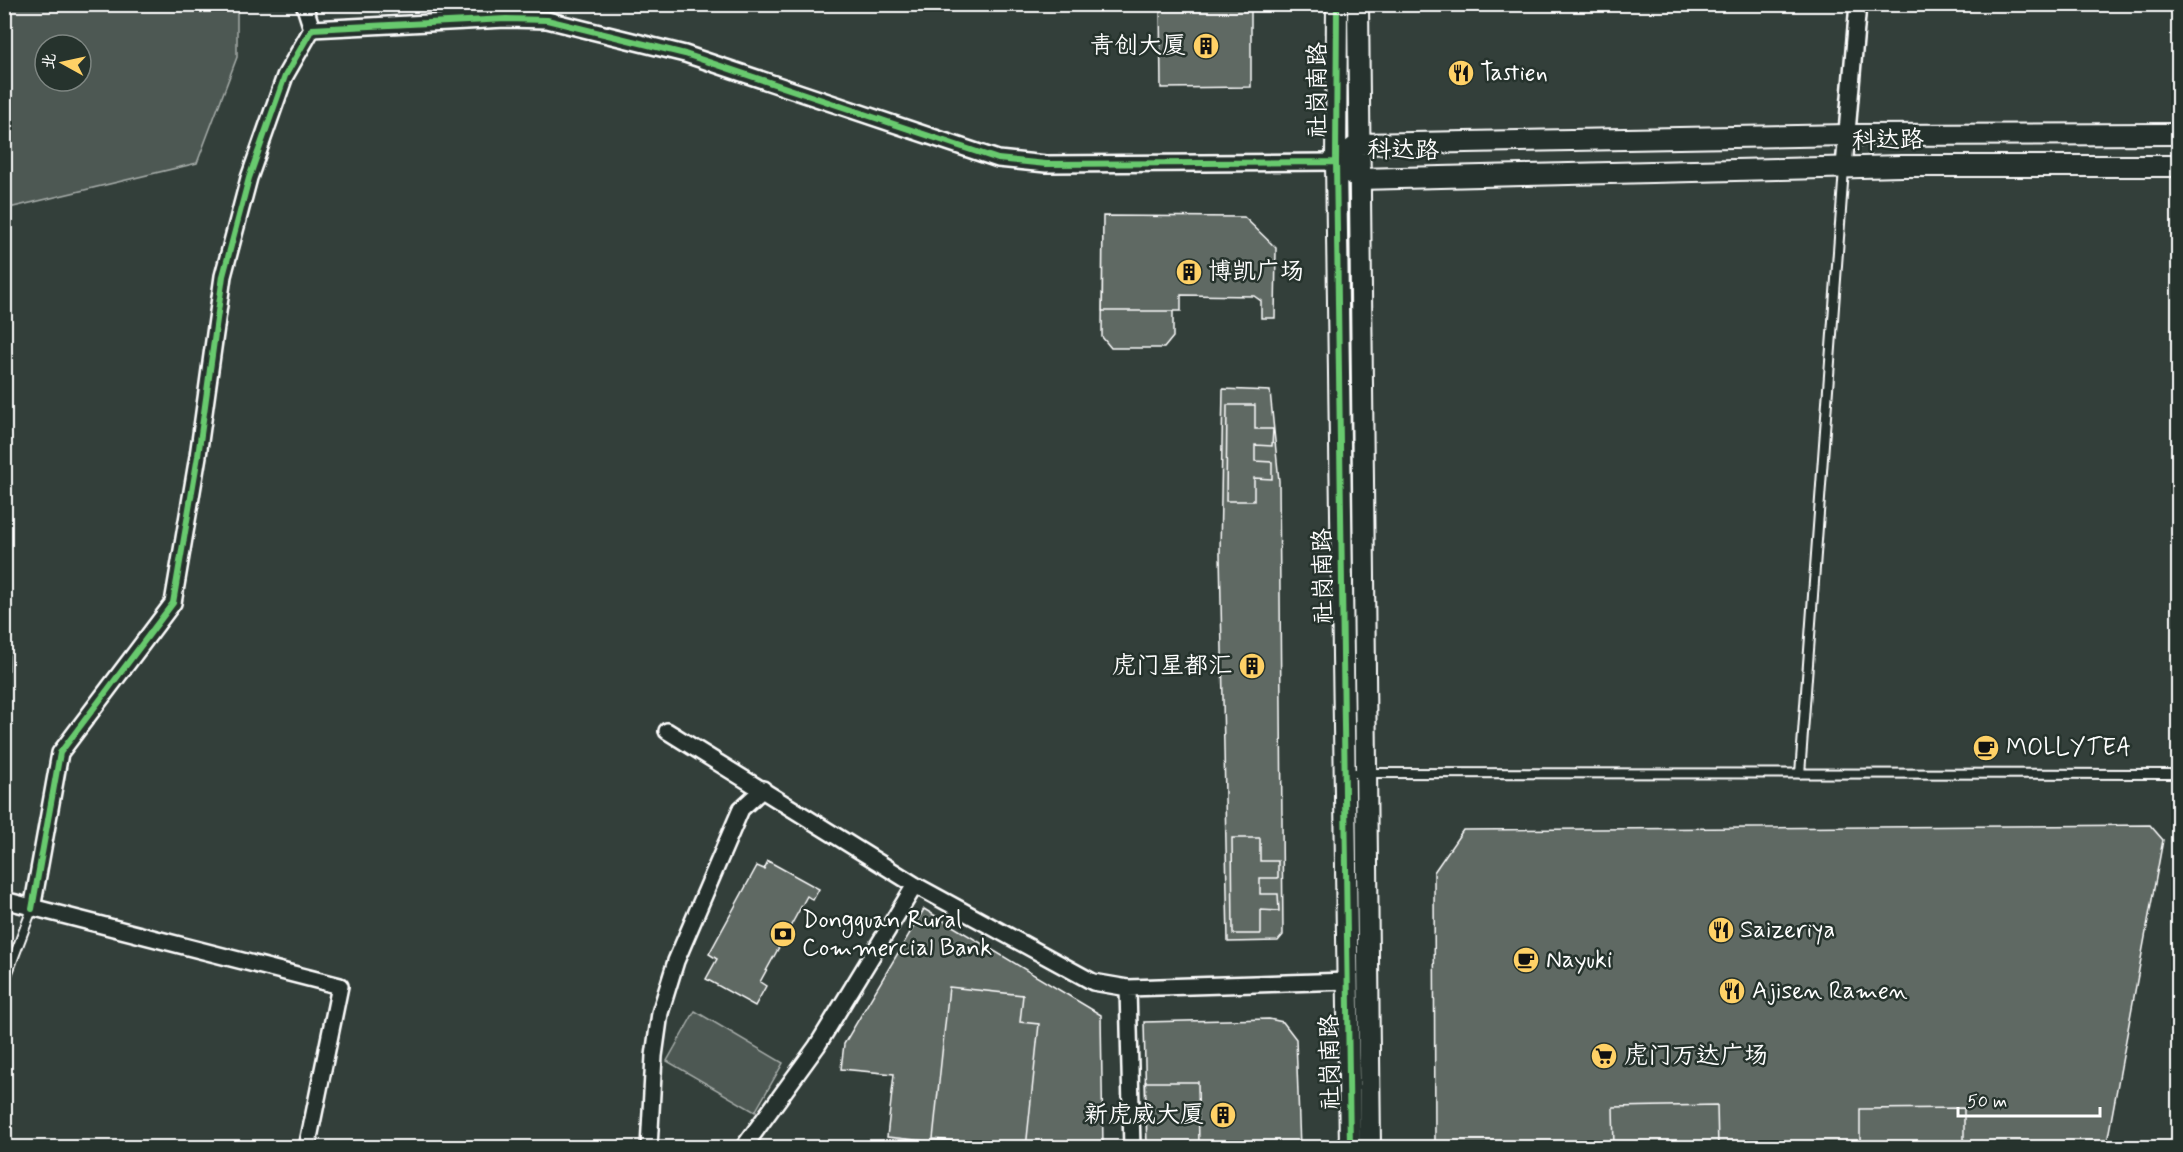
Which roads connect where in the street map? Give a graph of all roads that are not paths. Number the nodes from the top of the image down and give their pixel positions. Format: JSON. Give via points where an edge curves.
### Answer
{"nodes":[{"id":1,"x":304,"y":4,"type":"edge"},
{"id":2,"x":1337,"y":4,"type":"edge"},
{"id":3,"x":1358,"y":4,"type":"edge"},
{"id":4,"x":1858,"y":4,"type":"edge"},
{"id":5,"x":312,"y":28,"type":"junction"},
{"id":6,"x":2178,"y":134,"type":"edge"},
{"id":7,"x":1847,"y":135,"type":"junction"},
{"id":8,"x":1359,"y":144,"type":"junction"},
{"id":9,"x":1336,"y":162,"type":"junction"},
{"id":10,"x":2178,"y":166,"type":"edge"},
{"id":11,"x":1844,"y":167,"type":"junction"},
{"id":12,"x":1359,"y":179,"type":"junction"},
{"id":13,"x":667,"y":730,"type":"dead end"},
{"id":14,"x":1346,"y":773,"type":"junction"},
{"id":15,"x":1366,"y":773,"type":"junction"},
{"id":16,"x":1800,"y":774,"type":"junction"},
{"id":17,"x":2178,"y":774,"type":"edge"},
{"id":18,"x":763,"y":789,"type":"junction"},
{"id":19,"x":915,"y":885,"type":"junction"},
{"id":20,"x":4,"y":900,"type":"edge"},
{"id":21,"x":32,"y":909,"type":"junction"},
{"id":22,"x":1348,"y":981,"type":"junction"},
{"id":23,"x":4,"y":983,"type":"edge"},
{"id":24,"x":1128,"y":988,"type":"junction"},
{"id":25,"x":307,"y":1148,"type":"edge"},
{"id":26,"x":649,"y":1148,"type":"edge"},
{"id":27,"x":743,"y":1148,"type":"edge"},
{"id":28,"x":1132,"y":1148,"type":"edge"},
{"id":29,"x":1350,"y":1148,"type":"edge"},
{"id":30,"x":1370,"y":1148,"type":"edge"}],
"edges":[{"from":1,"to":5,"type":"street"},
{"from":2,"to":9,"type":"street","name":"社岗南路"},
{"from":3,"to":8,"type":"street","name":"社岗南路"},
{"from":4,"to":7,"type":"street"},
{"from":5,"to":9,"type":"street","via":[[547,20],[685,54],[998,159],[1046,164]]},
{"from":5,"to":21,"type":"street","via":[[285,76],[249,178],[223,276],[173,603],[60,753]]},
{"from":6,"to":7,"type":"street","name":"科达路"},
{"from":7,"to":8,"type":"street","name":"科达路"},
{"from":7,"to":11,"type":"street"},
{"from":8,"to":9,"type":"street","name":"科达路"},
{"from":8,"to":12,"type":"street","name":"社岗南路"},
{"from":9,"to":12,"type":"street","name":"科达路"},
{"from":9,"to":14,"type":"street","name":"社岗南路"},
{"from":10,"to":11,"type":"street","name":"科达路"},
{"from":11,"to":12,"type":"street","name":"科达路"},
{"from":11,"to":16,"type":"lane"},
{"from":12,"to":15,"type":"street","name":"社岗南路"},
{"from":13,"to":18,"type":"street"},
{"from":14,"to":15,"type":"lane"},
{"from":14,"to":22,"type":"street","name":"社岗南路"},
{"from":15,"to":16,"type":"lane"},
{"from":15,"to":30,"type":"street","name":"社岗南路"},
{"from":16,"to":17,"type":"lane"},
{"from":18,"to":19,"type":"street"},
{"from":18,"to":26,"type":"street","via":[[741,809],[676,961],[658,1024]]},
{"from":19,"to":24,"type":"street","via":[[1093,982]]},
{"from":19,"to":27,"type":"street","via":[[817,1046]]},
{"from":20,"to":21,"type":"street"},
{"from":21,"to":23,"type":"lane"},
{"from":21,"to":25,"type":"street","via":[[340,986]]},
{"from":22,"to":24,"type":"street"},
{"from":22,"to":29,"type":"street","name":"社岗南路"},
{"from":24,"to":28,"type":"street"}]}
